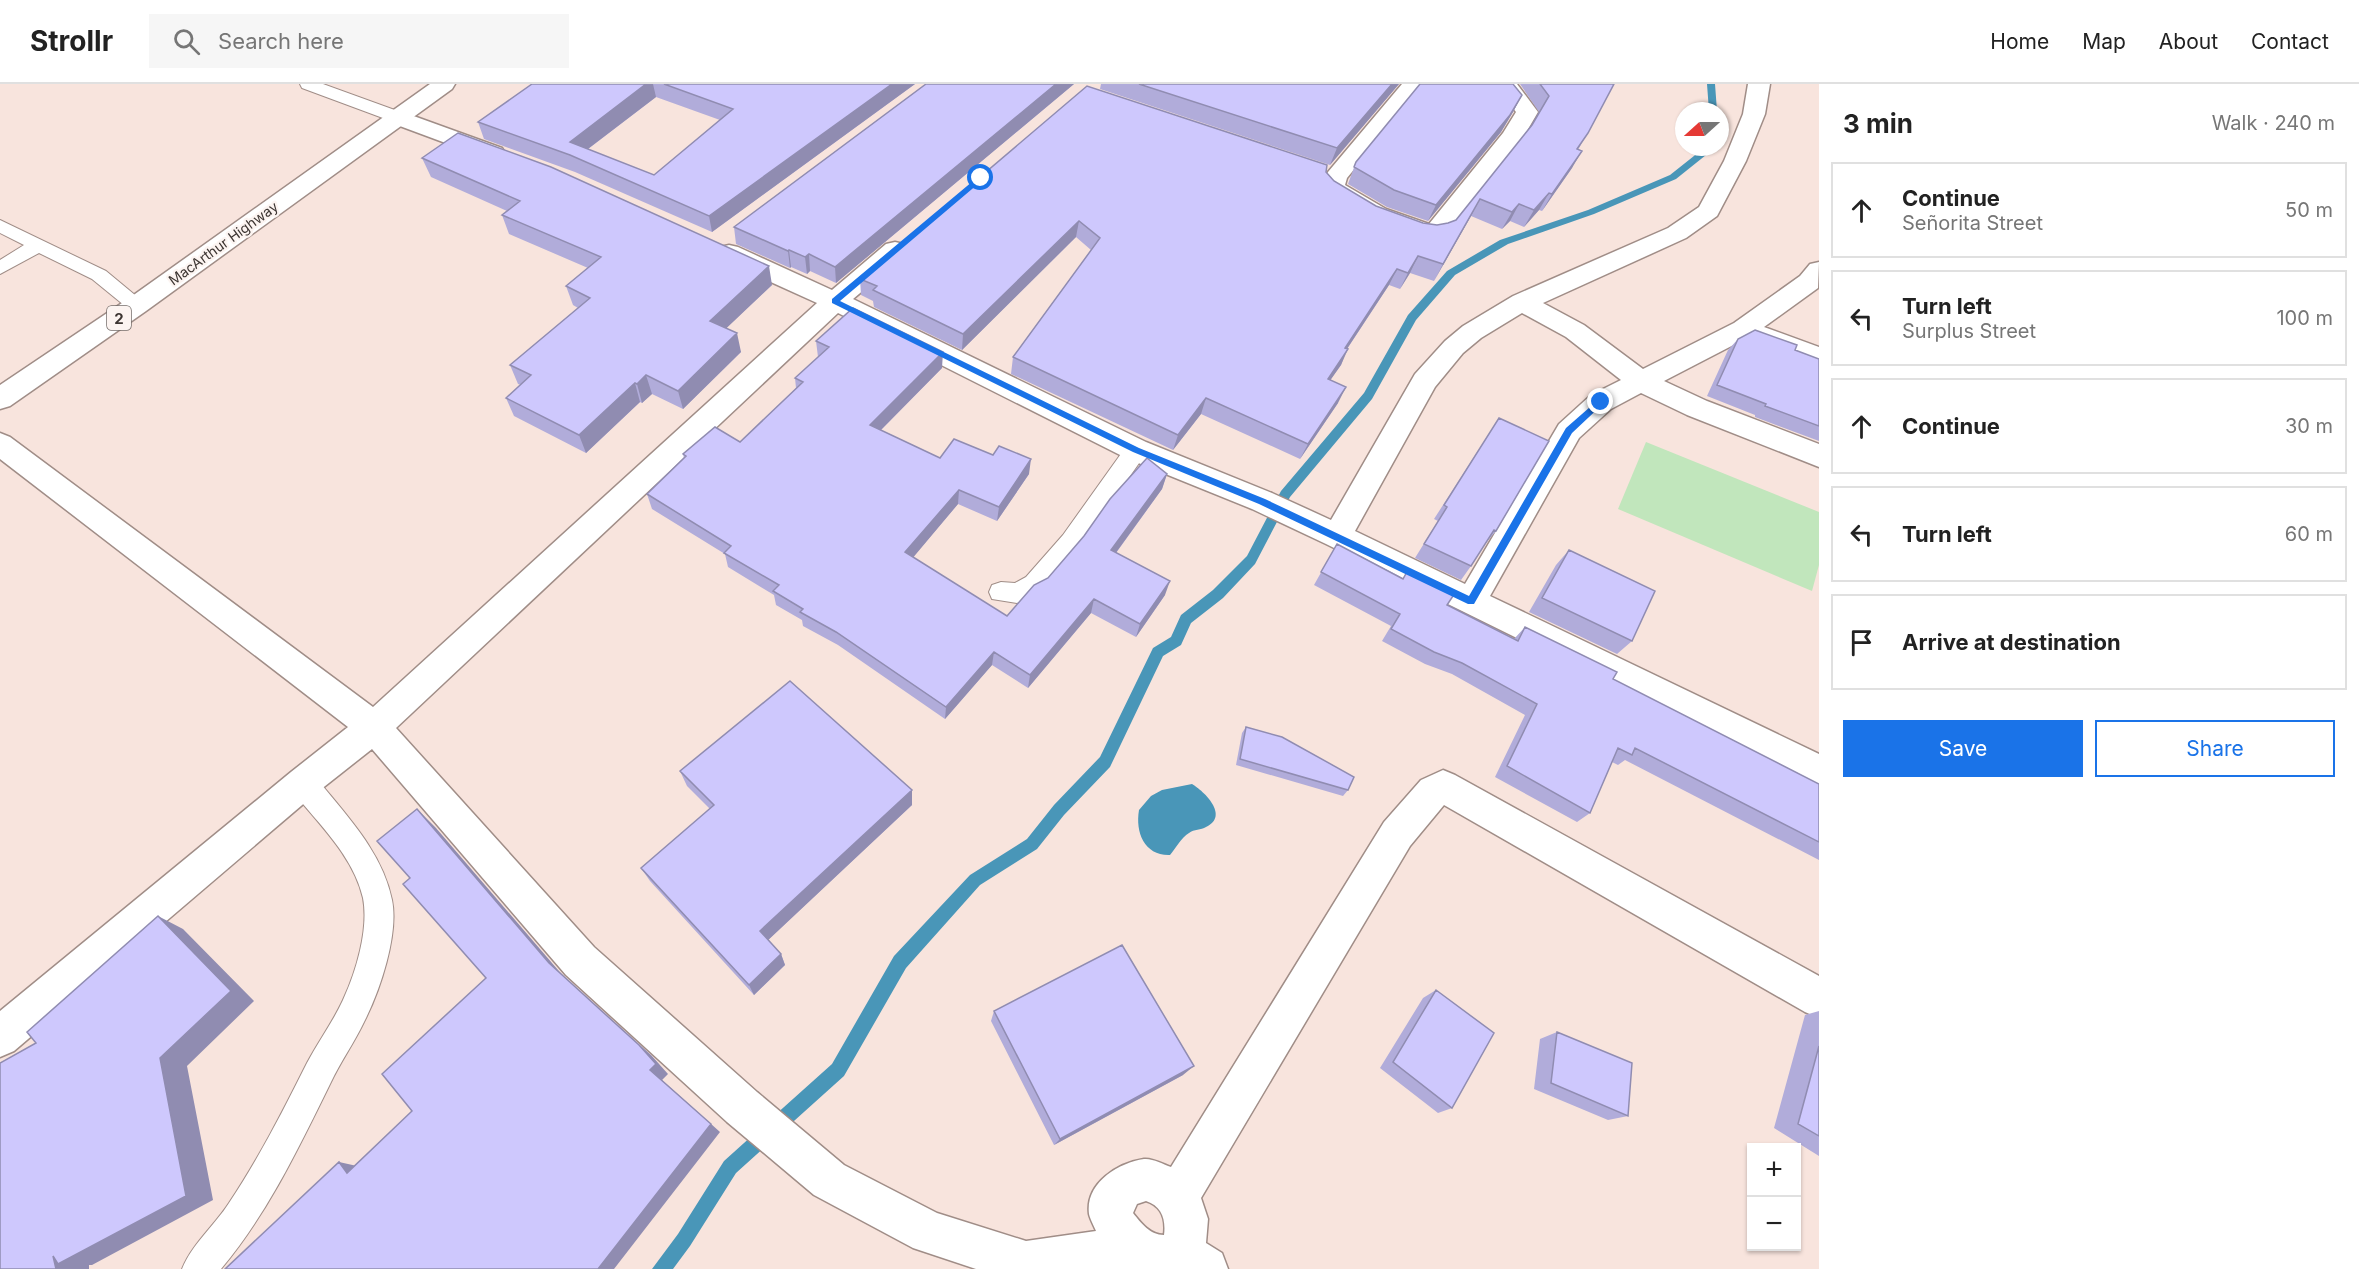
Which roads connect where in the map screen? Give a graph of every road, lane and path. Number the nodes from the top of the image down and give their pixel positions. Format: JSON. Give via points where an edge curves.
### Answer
{"nodes":[{"id":1,"x":308,"y":84,"type":"edge"},
{"id":2,"x":444,"y":84,"type":"edge"},
{"id":3,"x":1413,"y":84,"type":"edge"},
{"id":4,"x":1505,"y":84,"type":"edge"},
{"id":5,"x":1760,"y":84,"type":"edge"},
{"id":6,"x":397,"y":117,"type":"junction"},
{"id":7,"x":521,"y":163,"type":"edge"},
{"id":8,"x":1314,"y":170,"type":"edge"},
{"id":9,"x":1336,"y":177,"type":"junction"},
{"id":10,"x":0,"y":226,"type":"edge"},
{"id":11,"x":717,"y":240,"type":"edge"},
{"id":12,"x":908,"y":240,"type":"edge"},
{"id":13,"x":39,"y":244,"type":"junction"},
{"id":14,"x":0,"y":268,"type":"edge"},
{"id":15,"x":1819,"y":271,"type":"edge"},
{"id":16,"x":835,"y":301,"type":"junction"},
{"id":17,"x":1522,"y":303,"type":"junction"},
{"id":18,"x":137,"y":305,"type":"junction"},
{"id":19,"x":1743,"y":329,"type":"junction"},
{"id":20,"x":1819,"y":357,"type":"edge"},
{"id":21,"x":1642,"y":382,"type":"junction"},
{"id":22,"x":0,"y":399,"type":"edge"},
{"id":23,"x":0,"y":444,"type":"edge"},
{"id":24,"x":1136,"y":450,"type":"junction"},
{"id":25,"x":1819,"y":456,"type":"edge"},
{"id":26,"x":1327,"y":531,"type":"junction"},
{"id":27,"x":1001,"y":592,"type":"dead end"},
{"id":28,"x":1471,"y":601,"type":"junction"},
{"id":29,"x":374,"y":727,"type":"junction"},
{"id":30,"x":1819,"y":771,"type":"edge"},
{"id":31,"x":303,"y":783,"type":"junction"},
{"id":32,"x":1819,"y":998,"type":"edge"},
{"id":33,"x":0,"y":1037,"type":"edge"},
{"id":34,"x":1177,"y":1197,"type":"junction"},
{"id":35,"x":1163,"y":1261,"type":"edge"},
{"id":36,"x":199,"y":1269,"type":"edge"}],
"edges":[{"from":1,"to":6,"type":"lane"},
{"from":2,"to":6,"type":"main road","name":"MacArthur Highway","number":"2"},
{"from":3,"to":9,"type":"main road"},
{"from":4,"to":9,"type":"main road","via":[[1527,112],[1513,136],[1437,230],[1423,231],[1340,196],[1334,187]]},
{"from":5,"to":17,"type":"main road","via":[[1754,114],[1735,161],[1708,211],[1677,232]]},
{"from":6,"to":7,"type":"main road"},
{"from":6,"to":18,"type":"main road","name":"MacArthur Highway","number":"2"},
{"from":8,"to":9,"type":"main road"},
{"from":10,"to":13,"type":"lane"},
{"from":11,"to":16,"type":"main road"},
{"from":12,"to":16,"type":"main road"},
{"from":13,"to":14,"type":"lane"},
{"from":13,"to":18,"type":"lane","via":[[99,275]]},
{"from":15,"to":19,"type":"main road"},
{"from":16,"to":24,"type":"main road"},
{"from":16,"to":29,"type":"main road"},
{"from":17,"to":21,"type":"main road","via":[[1575,331]]},
{"from":17,"to":26,"type":"main road","via":[[1454,347],[1425,381]]},
{"from":18,"to":22,"type":"main road","name":"MacArthur Highway","number":"2"},
{"from":19,"to":20,"type":"main road"},
{"from":19,"to":21,"type":"main road"},
{"from":21,"to":25,"type":"main road"},
{"from":21,"to":28,"type":"main road","via":[[1601,402],[1569,431]]},
{"from":23,"to":29,"type":"main road"},
{"from":24,"to":26,"type":"main road"},
{"from":24,"to":27,"type":"lane","via":[[1071,542],[1035,584],[1017,593]]},
{"from":26,"to":28,"type":"main road"},
{"from":28,"to":30,"type":"main road"},
{"from":29,"to":31,"type":"main road"},
{"from":29,"to":35,"type":"main road","via":[[580,961],[742,1107],[830,1180],[929,1232],[1026,1263]]},
{"from":31,"to":33,"type":"main road"},
{"from":31,"to":36,"type":"lane","via":[[362,860],[378,898],[377,931],[359,1002],[335,1040],[263,1184]]},
{"from":32,"to":34,"type":"main road","via":[[1443,786],[1432,791],[1397,834]]},
{"from":34,"to":35,"type":"main road","via":[[1186,1215],[1188,1234]]},
{"from":34,"to":35,"type":"main road","via":[[1163,1185],[1146,1180],[1129,1183],[1117,1194],[1111,1212],[1112,1231]]}]}
